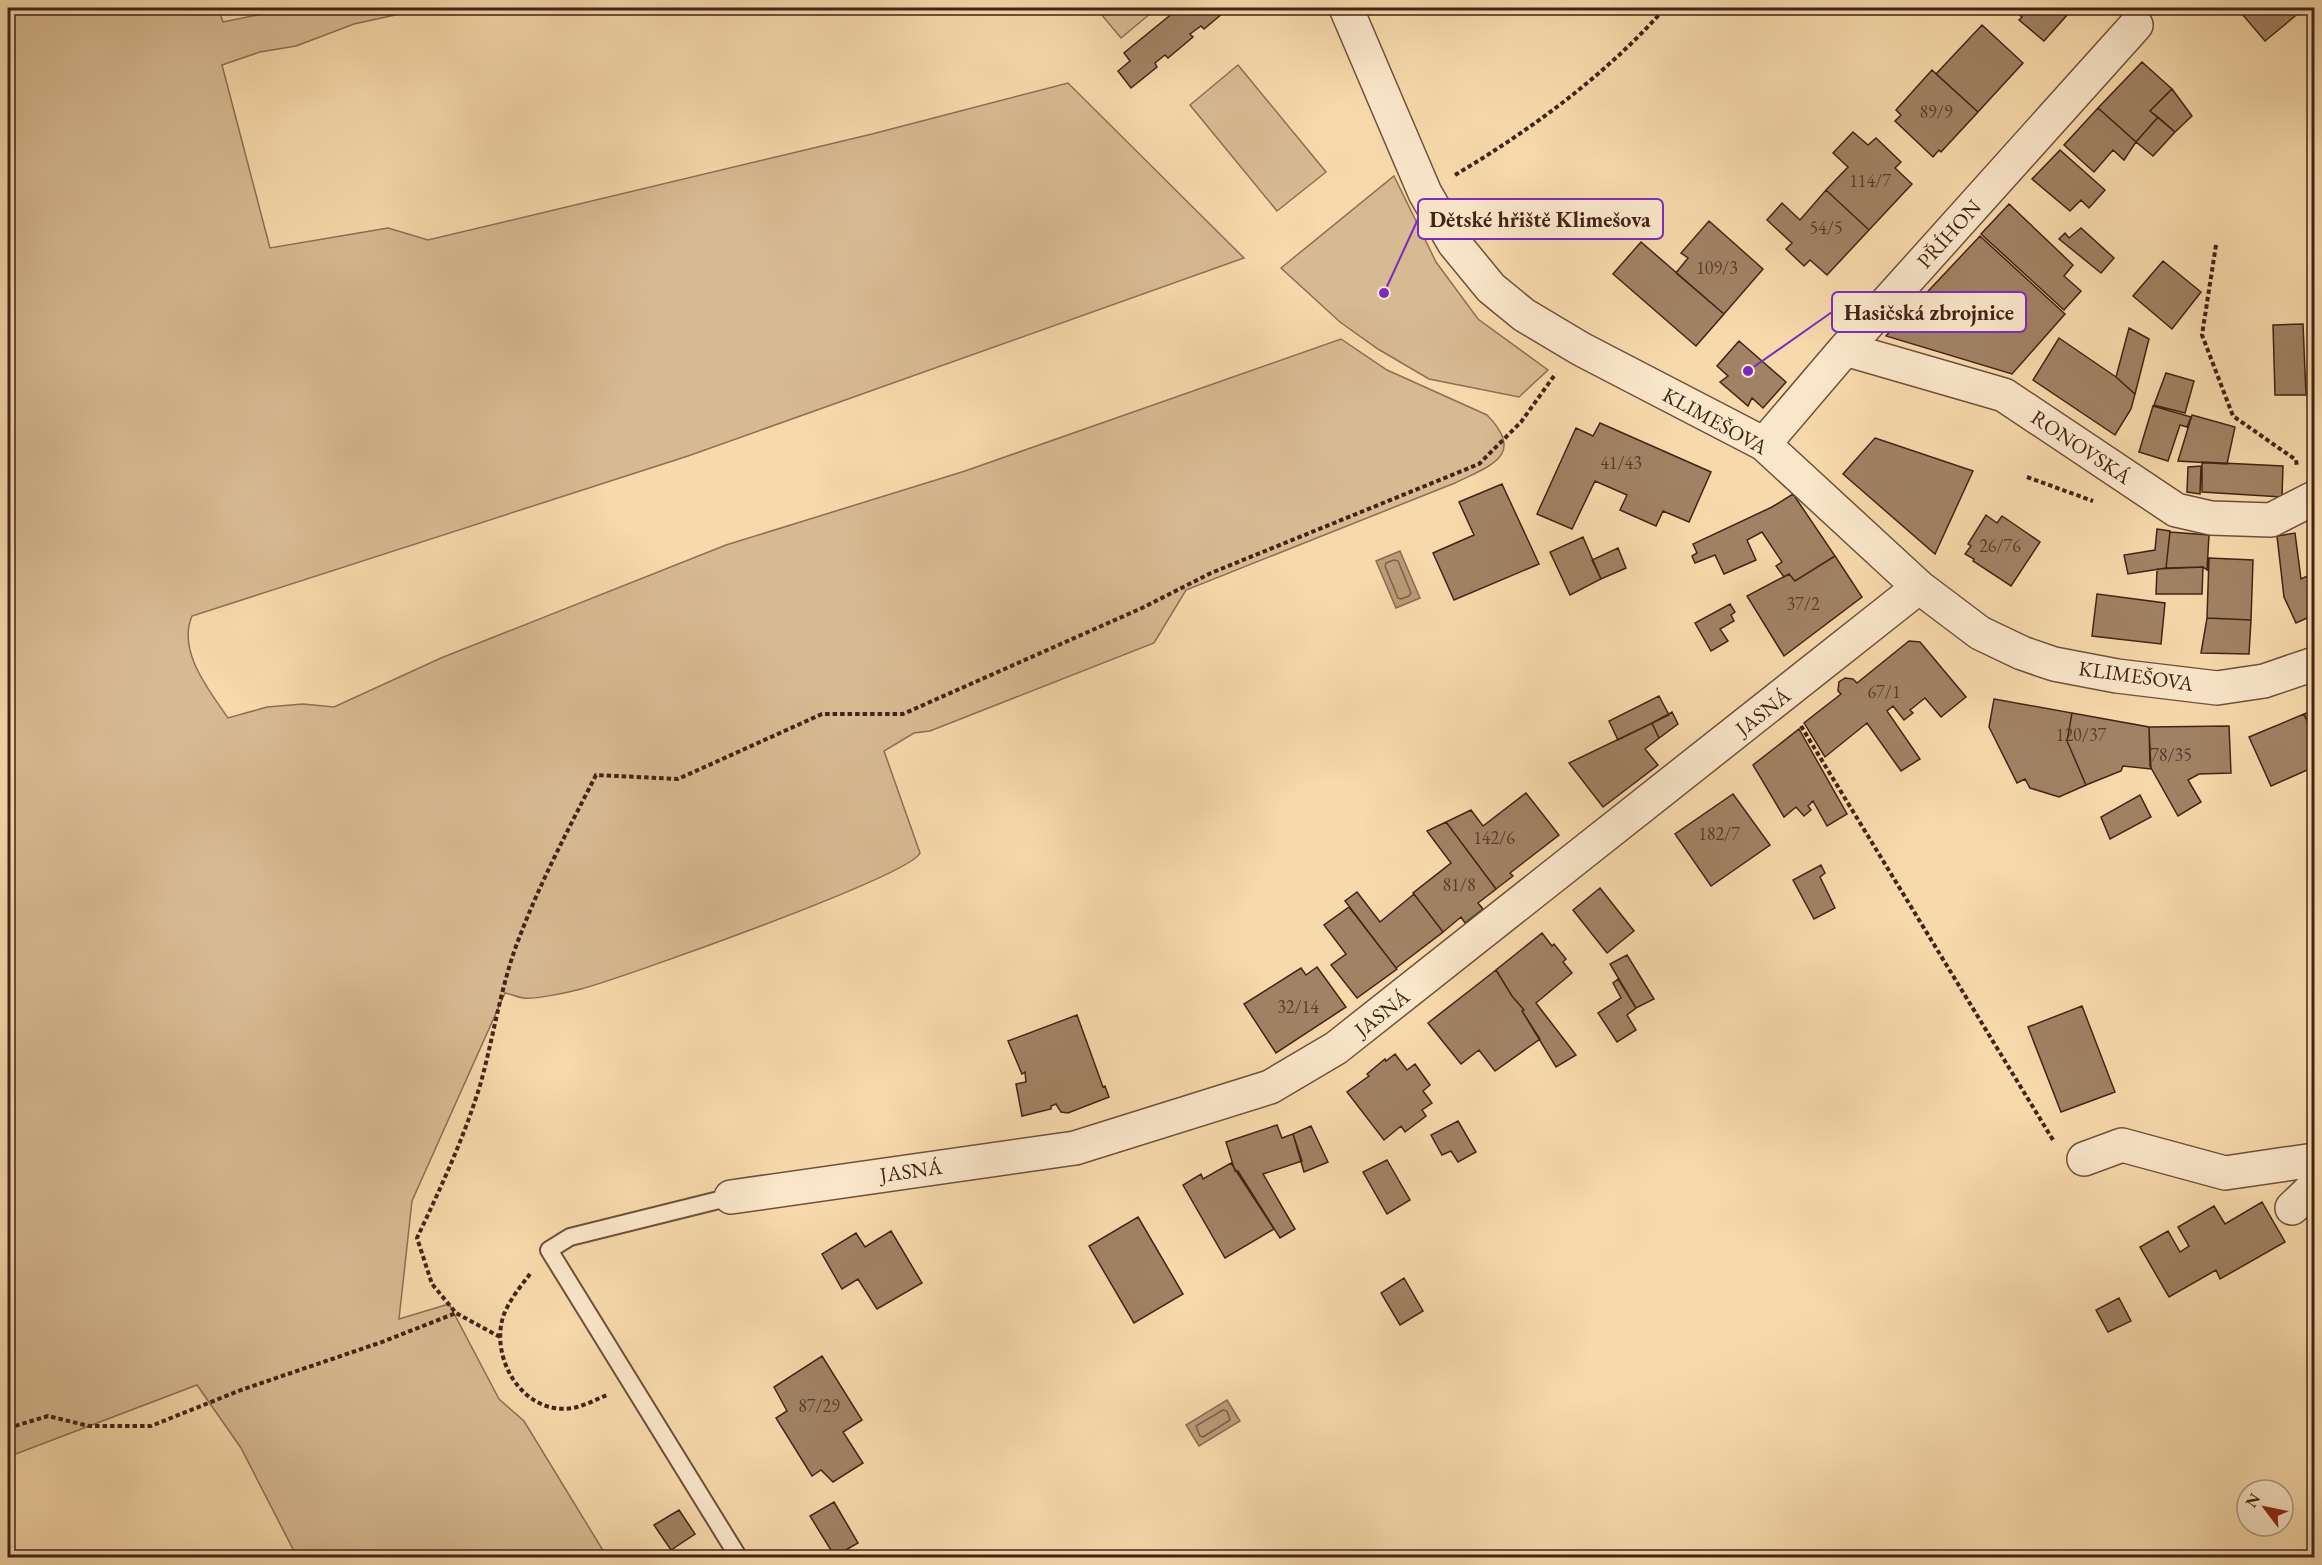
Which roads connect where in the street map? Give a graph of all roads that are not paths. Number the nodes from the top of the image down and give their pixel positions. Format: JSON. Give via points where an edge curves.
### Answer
{"nodes":[{"id":1,"x":1346,"y":8,"type":"edge"},
{"id":2,"x":2136,"y":25,"type":"dead end"},
{"id":3,"x":1845,"y":350,"type":"junction"},
{"id":4,"x":1764,"y":444,"type":"junction"},
{"id":5,"x":2307,"y":501,"type":"edge"},
{"id":6,"x":1919,"y":587,"type":"junction"},
{"id":7,"x":2314,"y":664,"type":"edge"},
{"id":8,"x":2084,"y":1159,"type":"road end"},
{"id":9,"x":2314,"y":1160,"type":"edge"},
{"id":10,"x":731,"y":1197,"type":"joint"},
{"id":11,"x":739,"y":1557,"type":"edge"}],
"edges":[{"from":1,"to":4,"type":"street","name":"KLIMEŠOVA","via":[[1425,193],[1454,243],[1491,288],[1524,315],[1581,349]]},
{"from":2,"to":3,"type":"street","name":"PŘÍHON"},
{"from":3,"to":4,"type":"street","name":"PŘÍHON"},
{"from":3,"to":5,"type":"street","name":"RONOVSKÁ","via":[[2004,395],[2176,510],[2211,518],[2271,520]]},
{"from":4,"to":6,"type":"street","name":"KLIMEŠOVA"},
{"from":6,"to":7,"type":"street","name":"KLIMEŠOVA","via":[[1980,633],[2054,664],[2217,688],[2264,681]]},
{"from":6,"to":10,"type":"street","name":"JASNÁ","via":[[1336,1048],[1270,1087],[1075,1148]]},
{"from":8,"to":9,"type":"street","via":[[2122,1145],[2225,1173]]},
{"from":10,"to":11,"type":"lane","via":[[570,1237],[549,1250]]}]}
